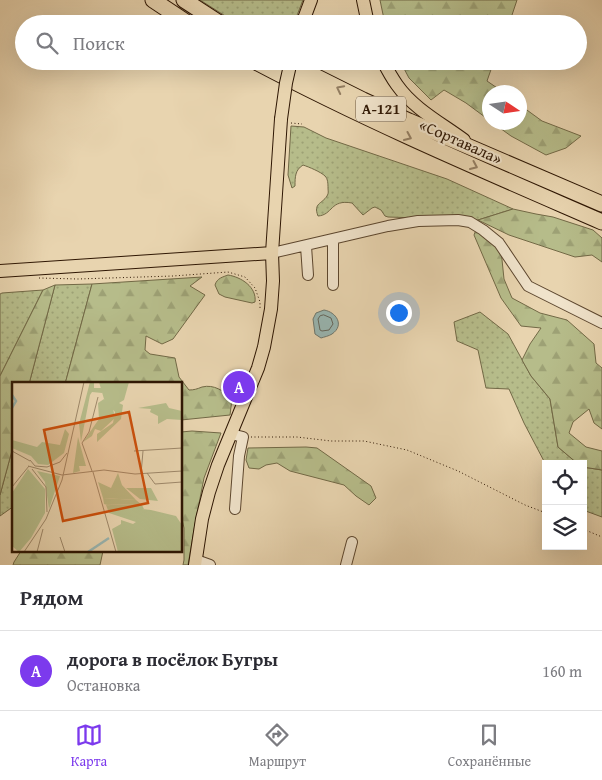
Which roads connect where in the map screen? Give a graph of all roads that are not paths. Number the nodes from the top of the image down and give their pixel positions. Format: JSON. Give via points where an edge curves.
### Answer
{"nodes":[{"id":1,"x":153,"y":0,"type":"edge"},
{"id":2,"x":184,"y":0,"type":"edge"},
{"id":3,"x":311,"y":0,"type":"edge"},
{"id":4,"x":363,"y":0,"type":"edge"},
{"id":5,"x":176,"y":15,"type":"edge"},
{"id":6,"x":207,"y":15,"type":"edge"},
{"id":7,"x":305,"y":15,"type":"edge"},
{"id":8,"x":366,"y":15,"type":"edge"},
{"id":9,"x":272,"y":70,"type":"edge"},
{"id":10,"x":289,"y":70,"type":"edge"},
{"id":11,"x":303,"y":70,"type":"edge"},
{"id":12,"x":388,"y":70,"type":"edge"},
{"id":13,"x":480,"y":152,"type":"junction"},
{"id":14,"x":602,"y":204,"type":"edge"},
{"id":15,"x":602,"y":222,"type":"edge"},
{"id":16,"x":333,"y":239,"type":"junction"},
{"id":17,"x":306,"y":246,"type":"junction"},
{"id":18,"x":272,"y":253,"type":"junction"},
{"id":19,"x":0,"y":272,"type":"edge"},
{"id":20,"x":308,"y":275,"type":"dead end"},
{"id":21,"x":333,"y":285,"type":"dead end"},
{"id":22,"x":602,"y":322,"type":"edge"},
{"id":23,"x":237,"y":435,"type":"junction"},
{"id":24,"x":235,"y":509,"type":"dead end"},
{"id":25,"x":352,"y":542,"type":"dead end"},
{"id":26,"x":195,"y":562,"type":"edge"},
{"id":27,"x":210,"y":565,"type":"edge"},
{"id":28,"x":346,"y":565,"type":"edge"}],
"edges":[{"from":1,"to":5,"type":"highway"},
{"from":2,"to":6,"type":"highway"},
{"from":3,"to":7,"type":"main road"},
{"from":4,"to":8,"type":"main road"},
{"from":9,"to":15,"type":"highway","name":"«Сортавала»","number":"А-121","one_way":true,"via":[[400,133]]},
{"from":10,"to":18,"type":"main road","bridge":true,"via":[[281,119]]},
{"from":13,"to":11,"type":"highway","name":"«Сортавала»","number":"А-121","one_way":true},
{"from":12,"to":13,"type":"main road","via":[[412,102]]},
{"from":13,"to":14,"type":"highway","name":"«Сортавала»","number":"А-121"},
{"from":16,"to":17,"type":"street"},
{"from":16,"to":21,"type":"street"},
{"from":16,"to":22,"type":"street","via":[[418,221],[470,222],[499,243],[528,286]]},
{"from":17,"to":18,"type":"street"},
{"from":17,"to":20,"type":"street"},
{"from":18,"to":19,"type":"main road"},
{"from":18,"to":23,"type":"main road","via":[[271,309],[264,347]]},
{"from":23,"to":24,"type":"street","via":[[240,456]]},
{"from":23,"to":26,"type":"main road","via":[[209,492]]},
{"from":25,"to":28,"type":"street"},
{"from":26,"to":27,"type":"street"}]}
